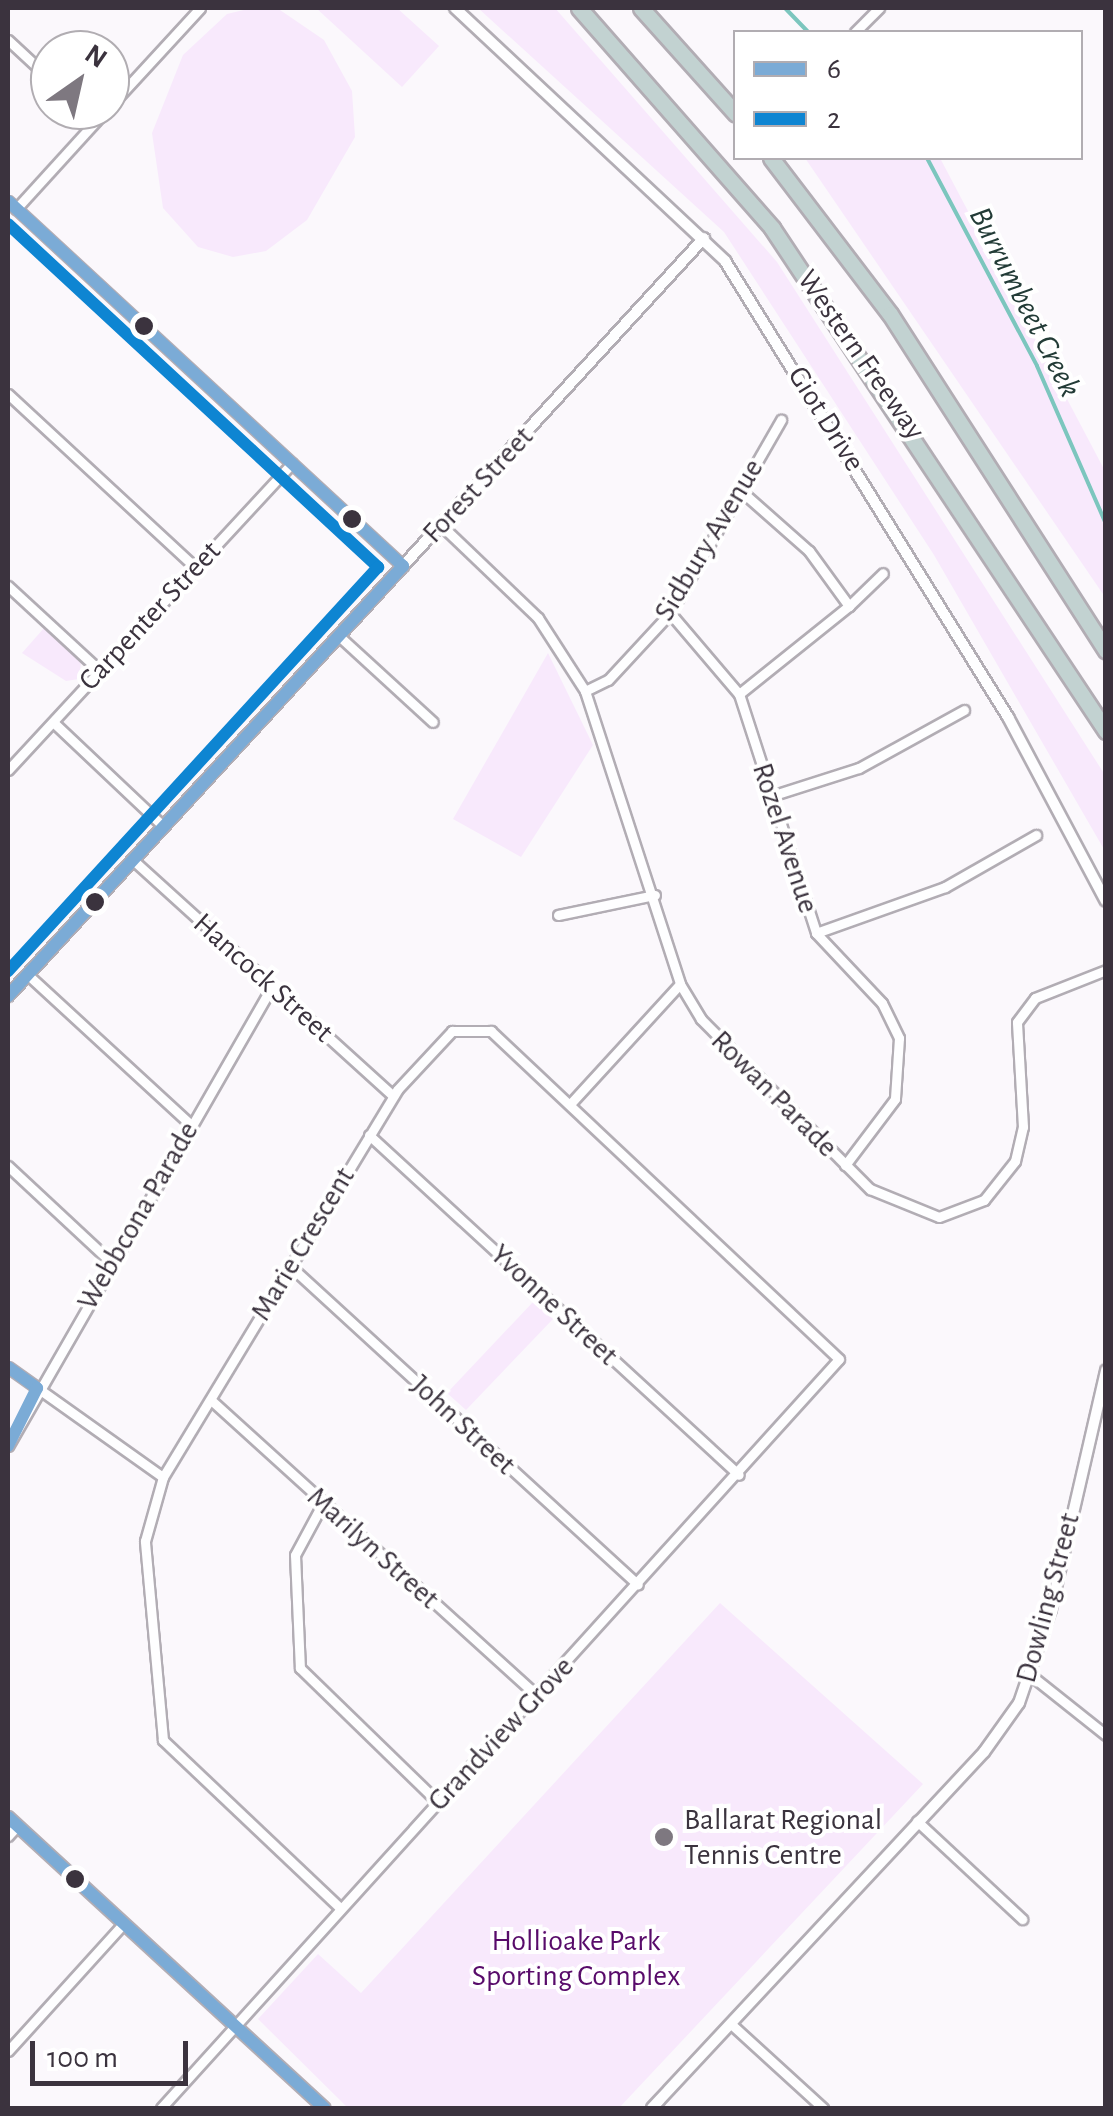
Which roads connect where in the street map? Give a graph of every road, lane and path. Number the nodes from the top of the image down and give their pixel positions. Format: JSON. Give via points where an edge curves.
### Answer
{"nodes":[{"id":1,"x":180,"y":8,"type":"edge"},
{"id":2,"x":200,"y":8,"type":"edge"},
{"id":3,"x":455,"y":8,"type":"edge"},
{"id":4,"x":579,"y":8,"type":"edge"},
{"id":5,"x":641,"y":8,"type":"edge"},
{"id":6,"x":879,"y":8,"type":"edge"},
{"id":7,"x":191,"y":18,"type":"junction"},
{"id":8,"x":856,"y":30,"type":"edge"},
{"id":9,"x":8,"y":40,"type":"edge"},
{"id":10,"x":30,"y":60,"type":"edge"},
{"id":11,"x":130,"y":84,"type":"edge"},
{"id":12,"x":733,"y":111,"type":"edge"},
{"id":13,"x":87,"y":130,"type":"edge"},
{"id":14,"x":774,"y":160,"type":"edge"},
{"id":15,"x":12,"y":205,"type":"edge"},
{"id":16,"x":704,"y":238,"type":"junction"},
{"id":17,"x":8,"y":394,"type":"edge"},
{"id":18,"x":781,"y":420,"type":"dead end"},
{"id":19,"x":292,"y":462,"type":"junction"},
{"id":20,"x":740,"y":490,"type":"junction"},
{"id":21,"x":441,"y":525,"type":"junction"},
{"id":22,"x":195,"y":566,"type":"junction"},
{"id":23,"x":404,"y":566,"type":"junction"},
{"id":24,"x":1054,"y":570,"type":"junction"},
{"id":25,"x":883,"y":573,"type":"dead end"},
{"id":26,"x":8,"y":586,"type":"edge"},
{"id":27,"x":849,"y":606,"type":"junction"},
{"id":28,"x":670,"y":613,"type":"junction"},
{"id":29,"x":1106,"y":634,"type":"edge"},
{"id":30,"x":340,"y":636,"type":"junction"},
{"id":31,"x":1106,"y":651,"type":"edge"},
{"id":32,"x":100,"y":671,"type":"junction"},
{"id":33,"x":585,"y":692,"type":"junction"},
{"id":34,"x":739,"y":694,"type":"junction"},
{"id":35,"x":1078,"y":694,"type":"junction"},
{"id":36,"x":964,"y":710,"type":"dead end"},
{"id":37,"x":53,"y":722,"type":"junction"},
{"id":38,"x":433,"y":722,"type":"dead end"},
{"id":39,"x":1106,"y":731,"type":"edge"},
{"id":40,"x":1106,"y":742,"type":"edge"},
{"id":41,"x":8,"y":770,"type":"edge"},
{"id":42,"x":771,"y":796,"type":"junction"},
{"id":43,"x":163,"y":826,"type":"junction"},
{"id":44,"x":1036,"y":836,"type":"dead end"},
{"id":45,"x":133,"y":860,"type":"junction"},
{"id":46,"x":655,"y":895,"type":"junction"},
{"id":47,"x":1106,"y":901,"type":"edge"},
{"id":48,"x":558,"y":915,"type":"dead end"},
{"id":49,"x":816,"y":933,"type":"junction"},
{"id":50,"x":1106,"y":970,"type":"edge"},
{"id":51,"x":27,"y":974,"type":"junction"},
{"id":52,"x":680,"y":984,"type":"junction"},
{"id":53,"x":271,"y":988,"type":"junction"},
{"id":54,"x":8,"y":996,"type":"edge"},
{"id":55,"x":392,"y":1095,"type":"junction"},
{"id":56,"x":571,"y":1103,"type":"junction"},
{"id":57,"x":191,"y":1125,"type":"junction"},
{"id":58,"x":369,"y":1134,"type":"junction"},
{"id":59,"x":845,"y":1165,"type":"junction"},
{"id":60,"x":8,"y":1166,"type":"edge"},
{"id":61,"x":111,"y":1262,"type":"junction"},
{"id":62,"x":289,"y":1265,"type":"junction"},
{"id":63,"x":839,"y":1359,"type":"junction"},
{"id":64,"x":853,"y":1359,"type":"dead end"},
{"id":65,"x":8,"y":1367,"type":"edge"},
{"id":66,"x":1106,"y":1370,"type":"edge"},
{"id":67,"x":37,"y":1388,"type":"junction"},
{"id":68,"x":211,"y":1400,"type":"junction"},
{"id":69,"x":8,"y":1446,"type":"edge"},
{"id":70,"x":740,"y":1475,"type":"junction"},
{"id":71,"x":163,"y":1477,"type":"junction"},
{"id":72,"x":323,"y":1503,"type":"junction"},
{"id":73,"x":638,"y":1586,"type":"junction"},
{"id":74,"x":1032,"y":1677,"type":"junction"},
{"id":75,"x":536,"y":1695,"type":"junction"},
{"id":76,"x":1106,"y":1736,"type":"edge"},
{"id":77,"x":438,"y":1802,"type":"junction"},
{"id":78,"x":12,"y":1821,"type":"edge"},
{"id":79,"x":917,"y":1822,"type":"junction"},
{"id":80,"x":8,"y":1836,"type":"edge"},
{"id":81,"x":340,"y":1908,"type":"junction"},
{"id":82,"x":1022,"y":1919,"type":"dead end"},
{"id":83,"x":123,"y":1924,"type":"junction"},
{"id":84,"x":232,"y":2024,"type":"junction"},
{"id":85,"x":732,"y":2024,"type":"junction"},
{"id":86,"x":8,"y":2051,"type":"edge"},
{"id":87,"x":162,"y":2108,"type":"edge"},
{"id":88,"x":324,"y":2108,"type":"edge"},
{"id":89,"x":652,"y":2108,"type":"edge"},
{"id":90,"x":823,"y":2108,"type":"edge"}],
"edges":[{"from":1,"to":7,"type":"street"},
{"from":2,"to":7,"type":"street"},
{"from":3,"to":16,"type":"street","name":"Giot Drive"},
{"from":4,"to":35,"type":"highway","name":"Western Freeway","via":[[772,228],[933,458]]},
{"from":5,"to":12,"type":"highway"},
{"from":6,"to":8,"type":"street"},
{"from":7,"to":11,"type":"street"},
{"from":9,"to":10,"type":"street"},
{"from":13,"to":15,"type":"street"},
{"from":14,"to":24,"type":"highway","name":"Western Freeway","via":[[890,314]]},
{"from":15,"to":19,"type":"street"},
{"from":16,"to":21,"type":"street","name":"Forest Street"},
{"from":16,"to":47,"type":"street","name":"Giot Drive","via":[[906,546]]},
{"from":17,"to":22,"type":"street"},
{"from":18,"to":20,"type":"street","name":"Sidbury Avenue"},
{"from":19,"to":22,"type":"street","name":"Carpenter Street"},
{"from":19,"to":23,"type":"street"},
{"from":20,"to":27,"type":"street","via":[[809,551]]},
{"from":20,"to":28,"type":"street","name":"Sidbury Avenue"},
{"from":21,"to":23,"type":"street","name":"Forest Street"},
{"from":21,"to":33,"type":"street","name":"Rowan Parade","via":[[538,618]]},
{"from":22,"to":32,"type":"street","name":"Carpenter Street"},
{"from":23,"to":30,"type":"street","name":"Forest Street"},
{"from":24,"to":29,"type":"highway"},
{"from":24,"to":31,"type":"highway","name":"Western Freeway"},
{"from":25,"to":27,"type":"street"},
{"from":26,"to":32,"type":"street"},
{"from":27,"to":34,"type":"street"},
{"from":28,"to":33,"type":"street","name":"Sidbury Avenue","via":[[608,680]]},
{"from":28,"to":34,"type":"street","name":"Rozel Avenue"},
{"from":30,"to":38,"type":"street"},
{"from":30,"to":43,"type":"street","name":"Forest Street"},
{"from":32,"to":37,"type":"street","name":"Carpenter Street"},
{"from":33,"to":46,"type":"street","name":"Rowan Parade"},
{"from":34,"to":42,"type":"street","name":"Rozel Avenue"},
{"from":35,"to":39,"type":"highway","name":"Western Freeway"},
{"from":35,"to":40,"type":"highway"},
{"from":36,"to":42,"type":"street","via":[[859,768]]},
{"from":37,"to":41,"type":"street","name":"Carpenter Street"},
{"from":37,"to":43,"type":"street"},
{"from":42,"to":49,"type":"street","name":"Rozel Avenue"},
{"from":43,"to":45,"type":"street","name":"Forest Street"},
{"from":44,"to":49,"type":"street","via":[[945,886]]},
{"from":45,"to":51,"type":"street","name":"Forest Street"},
{"from":45,"to":53,"type":"street","name":"Hancock Street"},
{"from":46,"to":48,"type":"street"},
{"from":46,"to":52,"type":"street","name":"Rowan Parade"},
{"from":49,"to":59,"type":"street","name":"Rozel Avenue","via":[[882,1004],[899,1038],[896,1098]]},
{"from":50,"to":59,"type":"street","name":"Rowan Parade","via":[[1035,998],[1017,1022],[1023,1127],[1015,1161],[984,1200],[958,1214],[917,1214]]},
{"from":51,"to":54,"type":"street","name":"Forest Street"},
{"from":51,"to":57,"type":"street"},
{"from":52,"to":56,"type":"street"},
{"from":52,"to":59,"type":"street","name":"Rowan Parade","via":[[748,1074]]},
{"from":53,"to":55,"type":"street","name":"Hancock Street"},
{"from":53,"to":57,"type":"street","name":"Webbcona Parade"},
{"from":55,"to":56,"type":"street","name":"Marie Crescent","via":[[468,1026],[494,1033]]},
{"from":55,"to":58,"type":"street","name":"Marie Crescent"},
{"from":56,"to":63,"type":"street","name":"Marie Crescent"},
{"from":57,"to":61,"type":"street","name":"Webbcona Parade"},
{"from":58,"to":62,"type":"street","name":"Marie Crescent"},
{"from":58,"to":70,"type":"street","name":"Yvonne Street"},
{"from":60,"to":61,"type":"street"},
{"from":61,"to":67,"type":"street","name":"Webbcona Parade"},
{"from":62,"to":68,"type":"street","name":"Marie Crescent"},
{"from":62,"to":73,"type":"street","name":"John Street"},
{"from":63,"to":64,"type":"street"},
{"from":63,"to":70,"type":"street","name":"Grandview Grove"},
{"from":65,"to":67,"type":"street"},
{"from":66,"to":74,"type":"street","name":"Dowling Street"},
{"from":67,"to":69,"type":"street","name":"Webbcona Parade"},
{"from":67,"to":71,"type":"street"},
{"from":68,"to":71,"type":"street","name":"Marie Crescent"},
{"from":68,"to":72,"type":"street","name":"Marilyn Street"},
{"from":70,"to":73,"type":"street","name":"Grandview Grove"},
{"from":71,"to":81,"type":"street","name":"Marie Crescent","via":[[145,1541],[163,1740]]},
{"from":72,"to":75,"type":"street","name":"Marilyn Street"},
{"from":72,"to":77,"type":"street","via":[[295,1555],[300,1668]]},
{"from":73,"to":75,"type":"street","name":"Grandview Grove"},
{"from":74,"to":76,"type":"street"},
{"from":74,"to":79,"type":"street","name":"Dowling Street","via":[[984,1752]]},
{"from":75,"to":77,"type":"street","name":"Grandview Grove"},
{"from":77,"to":81,"type":"street","name":"Grandview Grove"},
{"from":78,"to":80,"type":"street"},
{"from":78,"to":83,"type":"street"},
{"from":79,"to":82,"type":"street"},
{"from":79,"to":85,"type":"street","name":"Dowling Street"},
{"from":81,"to":84,"type":"street","name":"Grandview Grove"},
{"from":83,"to":84,"type":"street"},
{"from":83,"to":86,"type":"street"},
{"from":84,"to":87,"type":"street","name":"Grandview Grove"},
{"from":84,"to":88,"type":"street"},
{"from":85,"to":89,"type":"street","name":"Dowling Street"},
{"from":85,"to":90,"type":"street"}]}
